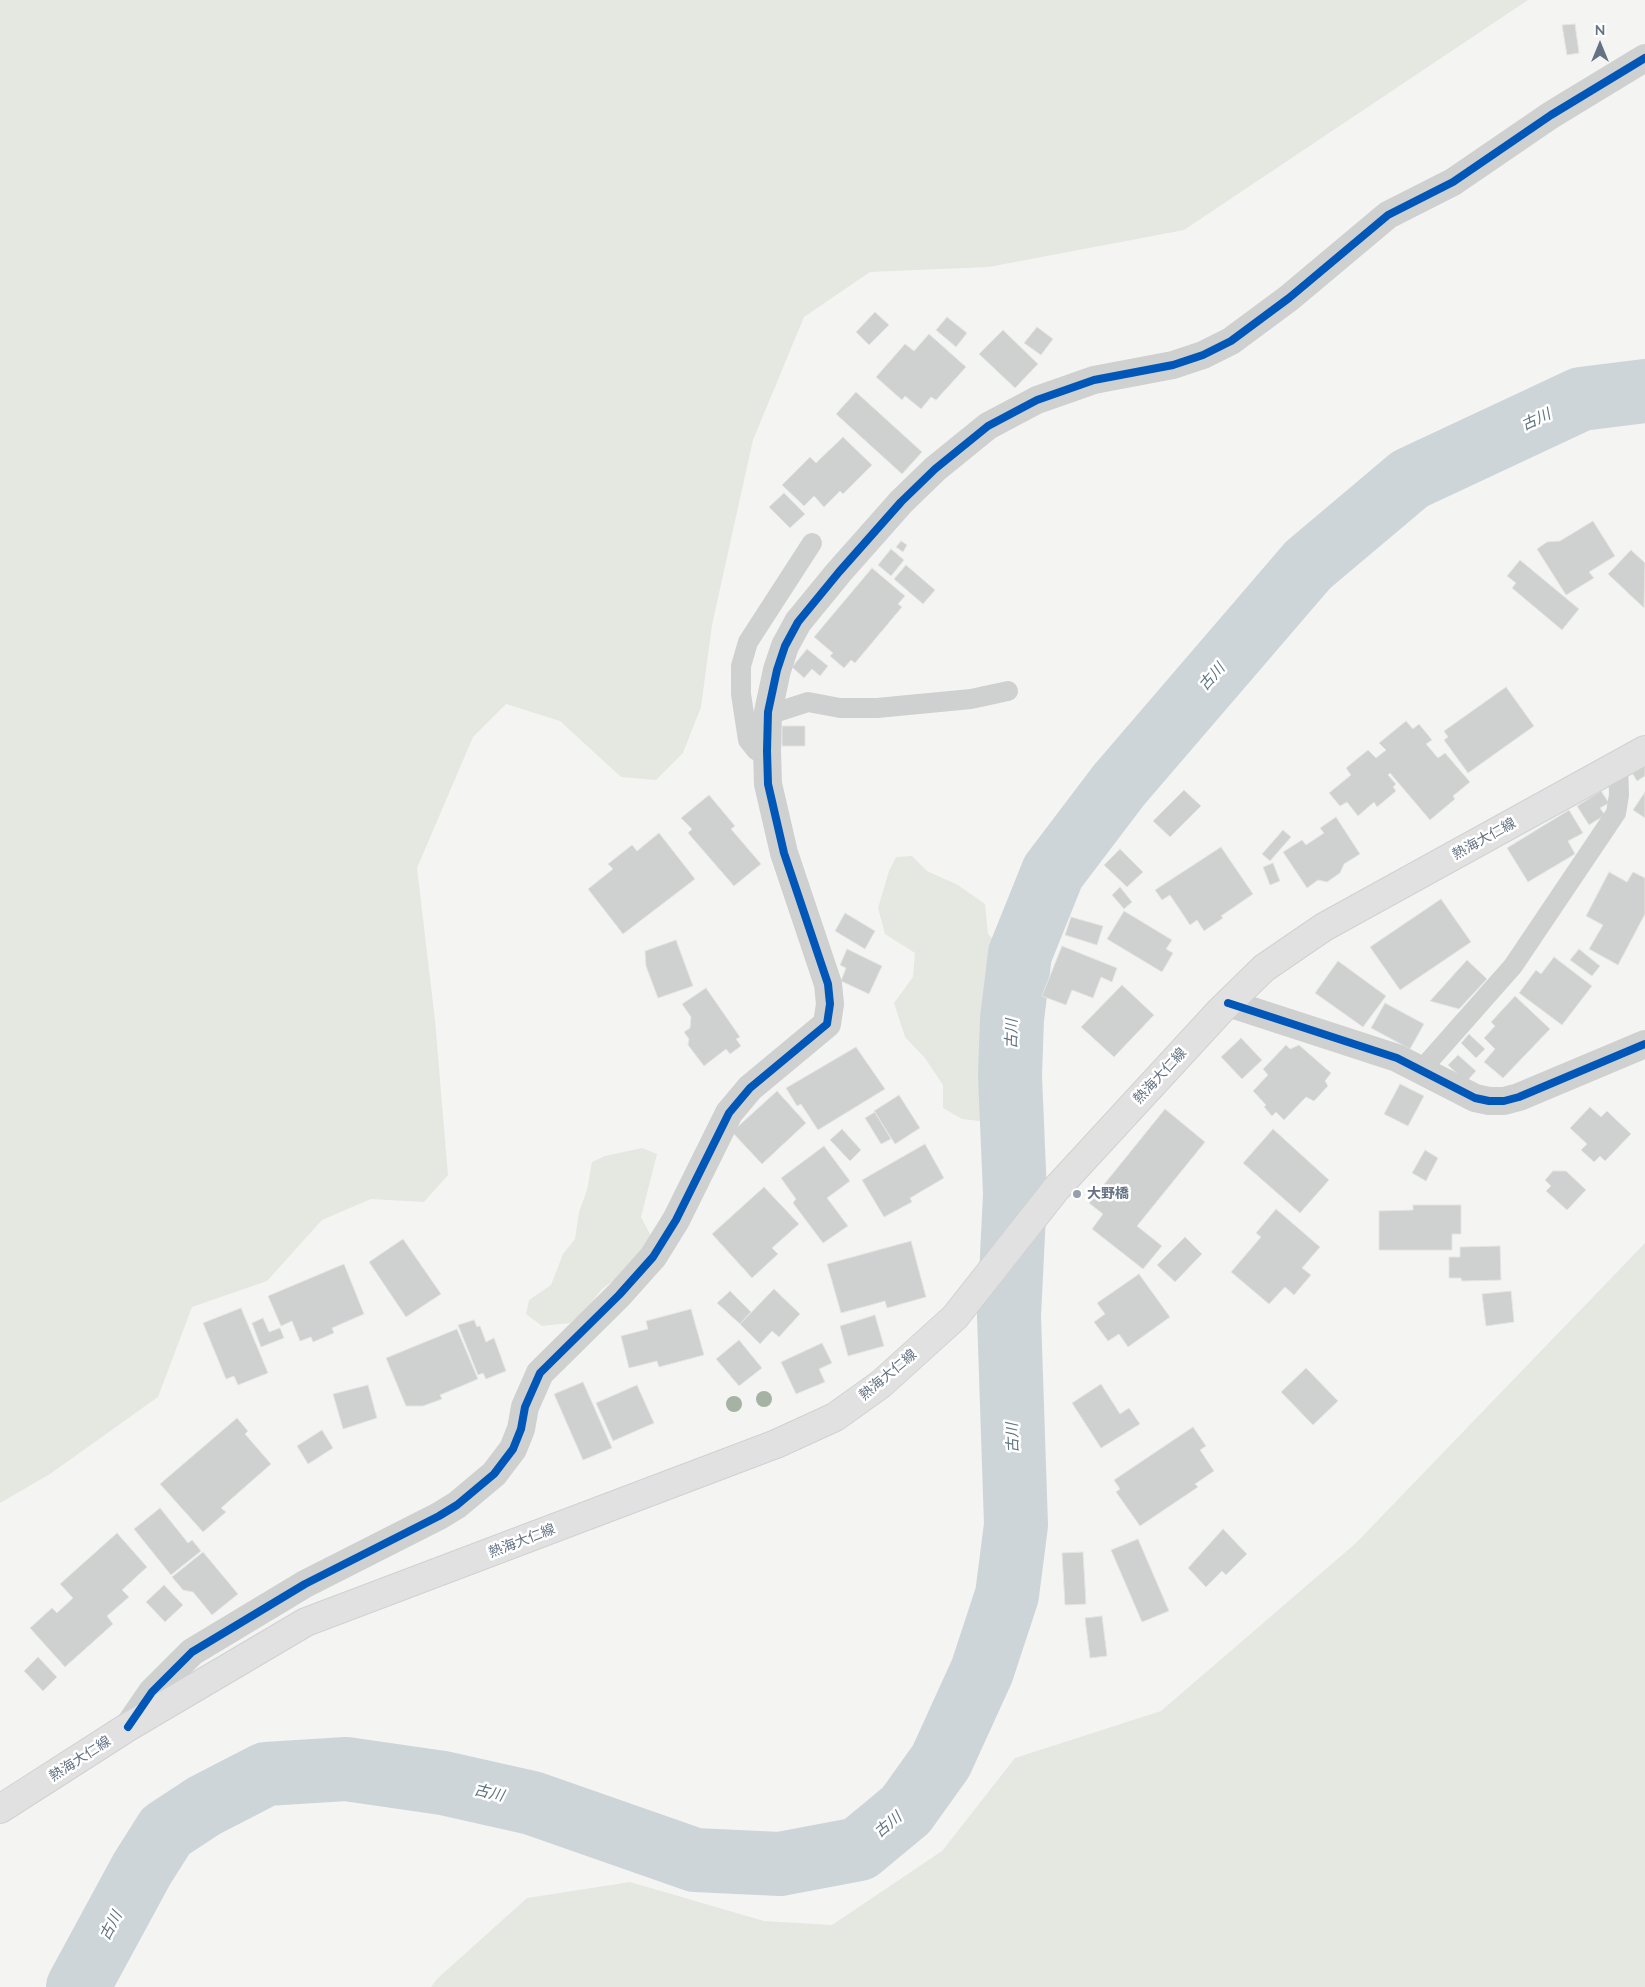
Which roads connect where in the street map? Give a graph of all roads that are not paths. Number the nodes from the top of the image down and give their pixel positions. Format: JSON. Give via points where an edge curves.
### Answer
{"nodes":[{"id":1,"x":1645,"y":58,"type":"edge"},
{"id":2,"x":812,"y":543,"type":"dead end"},
{"id":3,"x":1008,"y":691,"type":"dead end"},
{"id":4,"x":768,"y":715,"type":"junction"},
{"id":5,"x":1645,"y":750,"type":"edge"},
{"id":6,"x":767,"y":757,"type":"junction"},
{"id":7,"x":1618,"y":765,"type":"junction"},
{"id":8,"x":1228,"y":1003,"type":"junction"},
{"id":9,"x":1645,"y":1044,"type":"edge"},
{"id":10,"x":1422,"y":1069,"type":"junction"},
{"id":11,"x":128,"y":1727,"type":"junction"},
{"id":12,"x":0,"y":1809,"type":"edge"}],
"edges":[{"from":1,"to":4,"type":"street","via":[[1551,115],[1453,182],[1388,215],[1290,298],[1231,341],[1173,365],[1094,380],[1037,400],[988,426],[901,502],[798,622],[777,670]]},
{"from":2,"to":6,"type":"lane","via":[[748,642],[741,666],[748,740]]},
{"from":3,"to":4,"type":"lane","via":[[962,701],[877,708],[840,708],[808,702]]},
{"from":4,"to":6,"type":"street"},
{"from":5,"to":7,"type":"main road","name":"熱海大仁線"},
{"from":6,"to":11,"type":"street","via":[[768,784],[784,853],[828,984],[827,1024],[750,1088],[729,1113],[676,1220],[653,1257],[540,1373],[525,1407],[513,1449],[494,1474],[439,1516],[305,1584],[192,1652],[152,1692]]},
{"from":7,"to":8,"type":"main road","name":"熱海大仁線","via":[[1324,927],[1264,968]]},
{"from":7,"to":10,"type":"lane","via":[[1616,813],[1512,966]]},
{"from":8,"to":10,"type":"street"},
{"from":8,"to":11,"type":"main road","name":"熱海大仁線","via":[[1056,1190],[955,1317],[888,1378],[835,1417],[776,1444],[306,1622]]},
{"from":9,"to":10,"type":"street","via":[[1504,1101],[1475,1098]]},
{"from":11,"to":12,"type":"main road","name":"熱海大仁線"}]}
